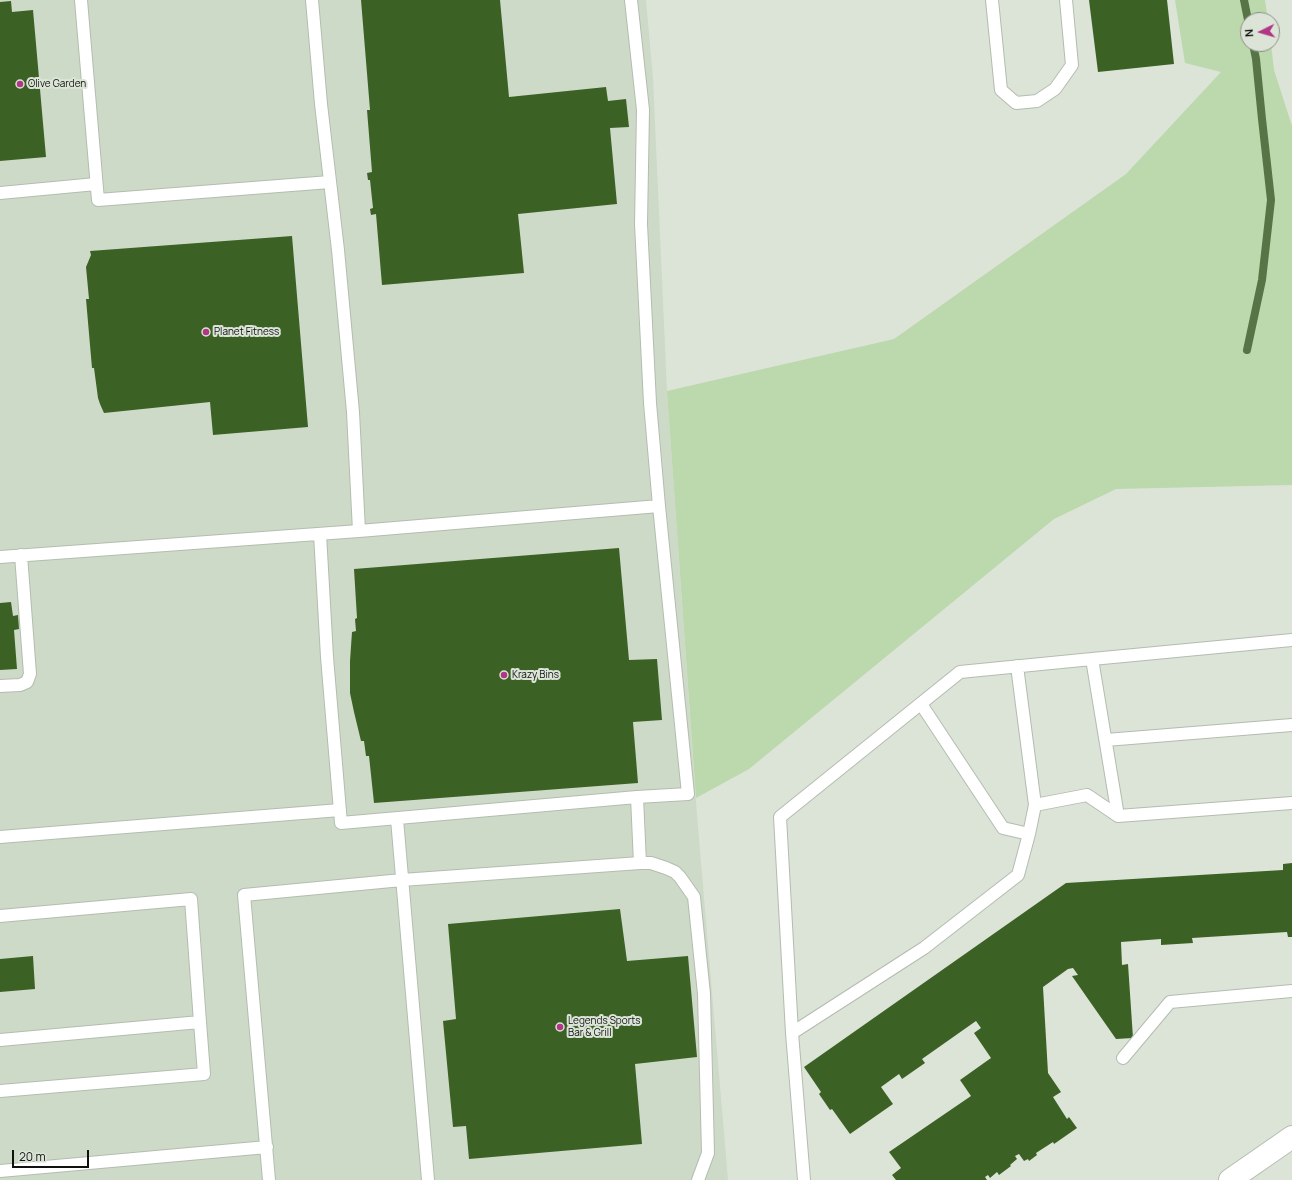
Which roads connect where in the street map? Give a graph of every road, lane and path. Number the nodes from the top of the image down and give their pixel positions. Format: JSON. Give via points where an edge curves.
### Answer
{"nodes":[{"id":1,"x":81,"y":0,"type":"edge"},
{"id":2,"x":312,"y":0,"type":"edge"},
{"id":3,"x":631,"y":0,"type":"edge"},
{"id":4,"x":992,"y":0,"type":"edge"},
{"id":5,"x":1066,"y":0,"type":"edge"},
{"id":6,"x":330,"y":182,"type":"junction"},
{"id":7,"x":96,"y":184,"type":"junction"},
{"id":8,"x":0,"y":193,"type":"edge"},
{"id":9,"x":659,"y":506,"type":"junction"},
{"id":10,"x":359,"y":531,"type":"junction"},
{"id":11,"x":320,"y":534,"type":"junction"},
{"id":12,"x":21,"y":555,"type":"junction"},
{"id":13,"x":0,"y":557,"type":"edge"},
{"id":14,"x":1292,"y":640,"type":"edge"},
{"id":15,"x":1092,"y":659,"type":"junction"},
{"id":16,"x":1017,"y":666,"type":"junction"},
{"id":17,"x":0,"y":686,"type":"edge"},
{"id":18,"x":921,"y":704,"type":"junction"},
{"id":19,"x":1292,"y":725,"type":"edge"},
{"id":20,"x":1106,"y":740,"type":"junction"},
{"id":21,"x":637,"y":797,"type":"junction"},
{"id":22,"x":1292,"y":803,"type":"edge"},
{"id":23,"x":1035,"y":805,"type":"junction"},
{"id":24,"x":340,"y":810,"type":"junction"},
{"id":25,"x":1118,"y":816,"type":"junction"},
{"id":26,"x":397,"y":819,"type":"junction"},
{"id":27,"x":1029,"y":834,"type":"junction"},
{"id":28,"x":0,"y":836,"type":"edge"},
{"id":29,"x":640,"y":863,"type":"junction"},
{"id":30,"x":402,"y":880,"type":"junction"},
{"id":31,"x":0,"y":916,"type":"edge"},
{"id":32,"x":1292,"y":991,"type":"edge"},
{"id":33,"x":200,"y":1022,"type":"junction"},
{"id":34,"x":792,"y":1032,"type":"junction"},
{"id":35,"x":0,"y":1040,"type":"edge"},
{"id":36,"x":1123,"y":1058,"type":"dead end"},
{"id":37,"x":0,"y":1091,"type":"edge"},
{"id":38,"x":1292,"y":1137,"type":"edge"},
{"id":39,"x":267,"y":1147,"type":"junction"},
{"id":40,"x":0,"y":1171,"type":"edge"},
{"id":41,"x":270,"y":1180,"type":"edge"},
{"id":42,"x":428,"y":1180,"type":"edge"},
{"id":43,"x":698,"y":1180,"type":"edge"},
{"id":44,"x":804,"y":1180,"type":"edge"},
{"id":45,"x":1230,"y":1180,"type":"edge"}],
"edges":[{"from":1,"to":7,"type":"lane"},
{"from":2,"to":6,"type":"lane"},
{"from":3,"to":9,"type":"lane","via":[[643,110],[641,224],[650,403]]},
{"from":4,"to":5,"type":"lane","via":[[1000,90],[1016,103],[1037,101],[1055,89],[1072,65]]},
{"from":6,"to":7,"type":"lane","via":[[98,200]]},
{"from":6,"to":10,"type":"lane","via":[[353,412]]},
{"from":7,"to":8,"type":"lane"},
{"from":9,"to":10,"type":"lane"},
{"from":9,"to":21,"type":"lane","via":[[688,794]]},
{"from":10,"to":11,"type":"lane"},
{"from":11,"to":12,"type":"lane"},
{"from":11,"to":24,"type":"lane"},
{"from":12,"to":13,"type":"lane"},
{"from":12,"to":17,"type":"lane","via":[[30,674],[27,682]]},
{"from":14,"to":15,"type":"lane"},
{"from":15,"to":16,"type":"lane"},
{"from":15,"to":20,"type":"lane"},
{"from":16,"to":18,"type":"lane","via":[[960,672]]},
{"from":16,"to":23,"type":"lane"},
{"from":18,"to":27,"type":"lane","via":[[1003,828]]},
{"from":18,"to":34,"type":"lane","via":[[780,817]]},
{"from":19,"to":20,"type":"lane"},
{"from":20,"to":25,"type":"lane"},
{"from":21,"to":26,"type":"lane"},
{"from":21,"to":29,"type":"lane"},
{"from":22,"to":25,"type":"lane"},
{"from":23,"to":25,"type":"lane","via":[[1087,795]]},
{"from":23,"to":27,"type":"lane"},
{"from":24,"to":26,"type":"lane","via":[[341,823]]},
{"from":24,"to":28,"type":"lane"},
{"from":26,"to":30,"type":"lane"},
{"from":27,"to":34,"type":"lane","via":[[1018,875],[924,948]]},
{"from":29,"to":30,"type":"lane"},
{"from":29,"to":43,"type":"lane","via":[[651,863],[675,872],[694,897],[704,994],[708,1153]]},
{"from":30,"to":39,"type":"lane","via":[[244,896]]},
{"from":30,"to":42,"type":"lane"},
{"from":31,"to":33,"type":"lane","via":[[191,899]]},
{"from":32,"to":36,"type":"lane","via":[[1170,1002]]},
{"from":33,"to":35,"type":"lane"},
{"from":33,"to":37,"type":"lane","via":[[204,1074]]},
{"from":34,"to":44,"type":"lane"},
{"from":38,"to":45,"type":"street"},
{"from":39,"to":40,"type":"lane"},
{"from":39,"to":41,"type":"lane"}]}
